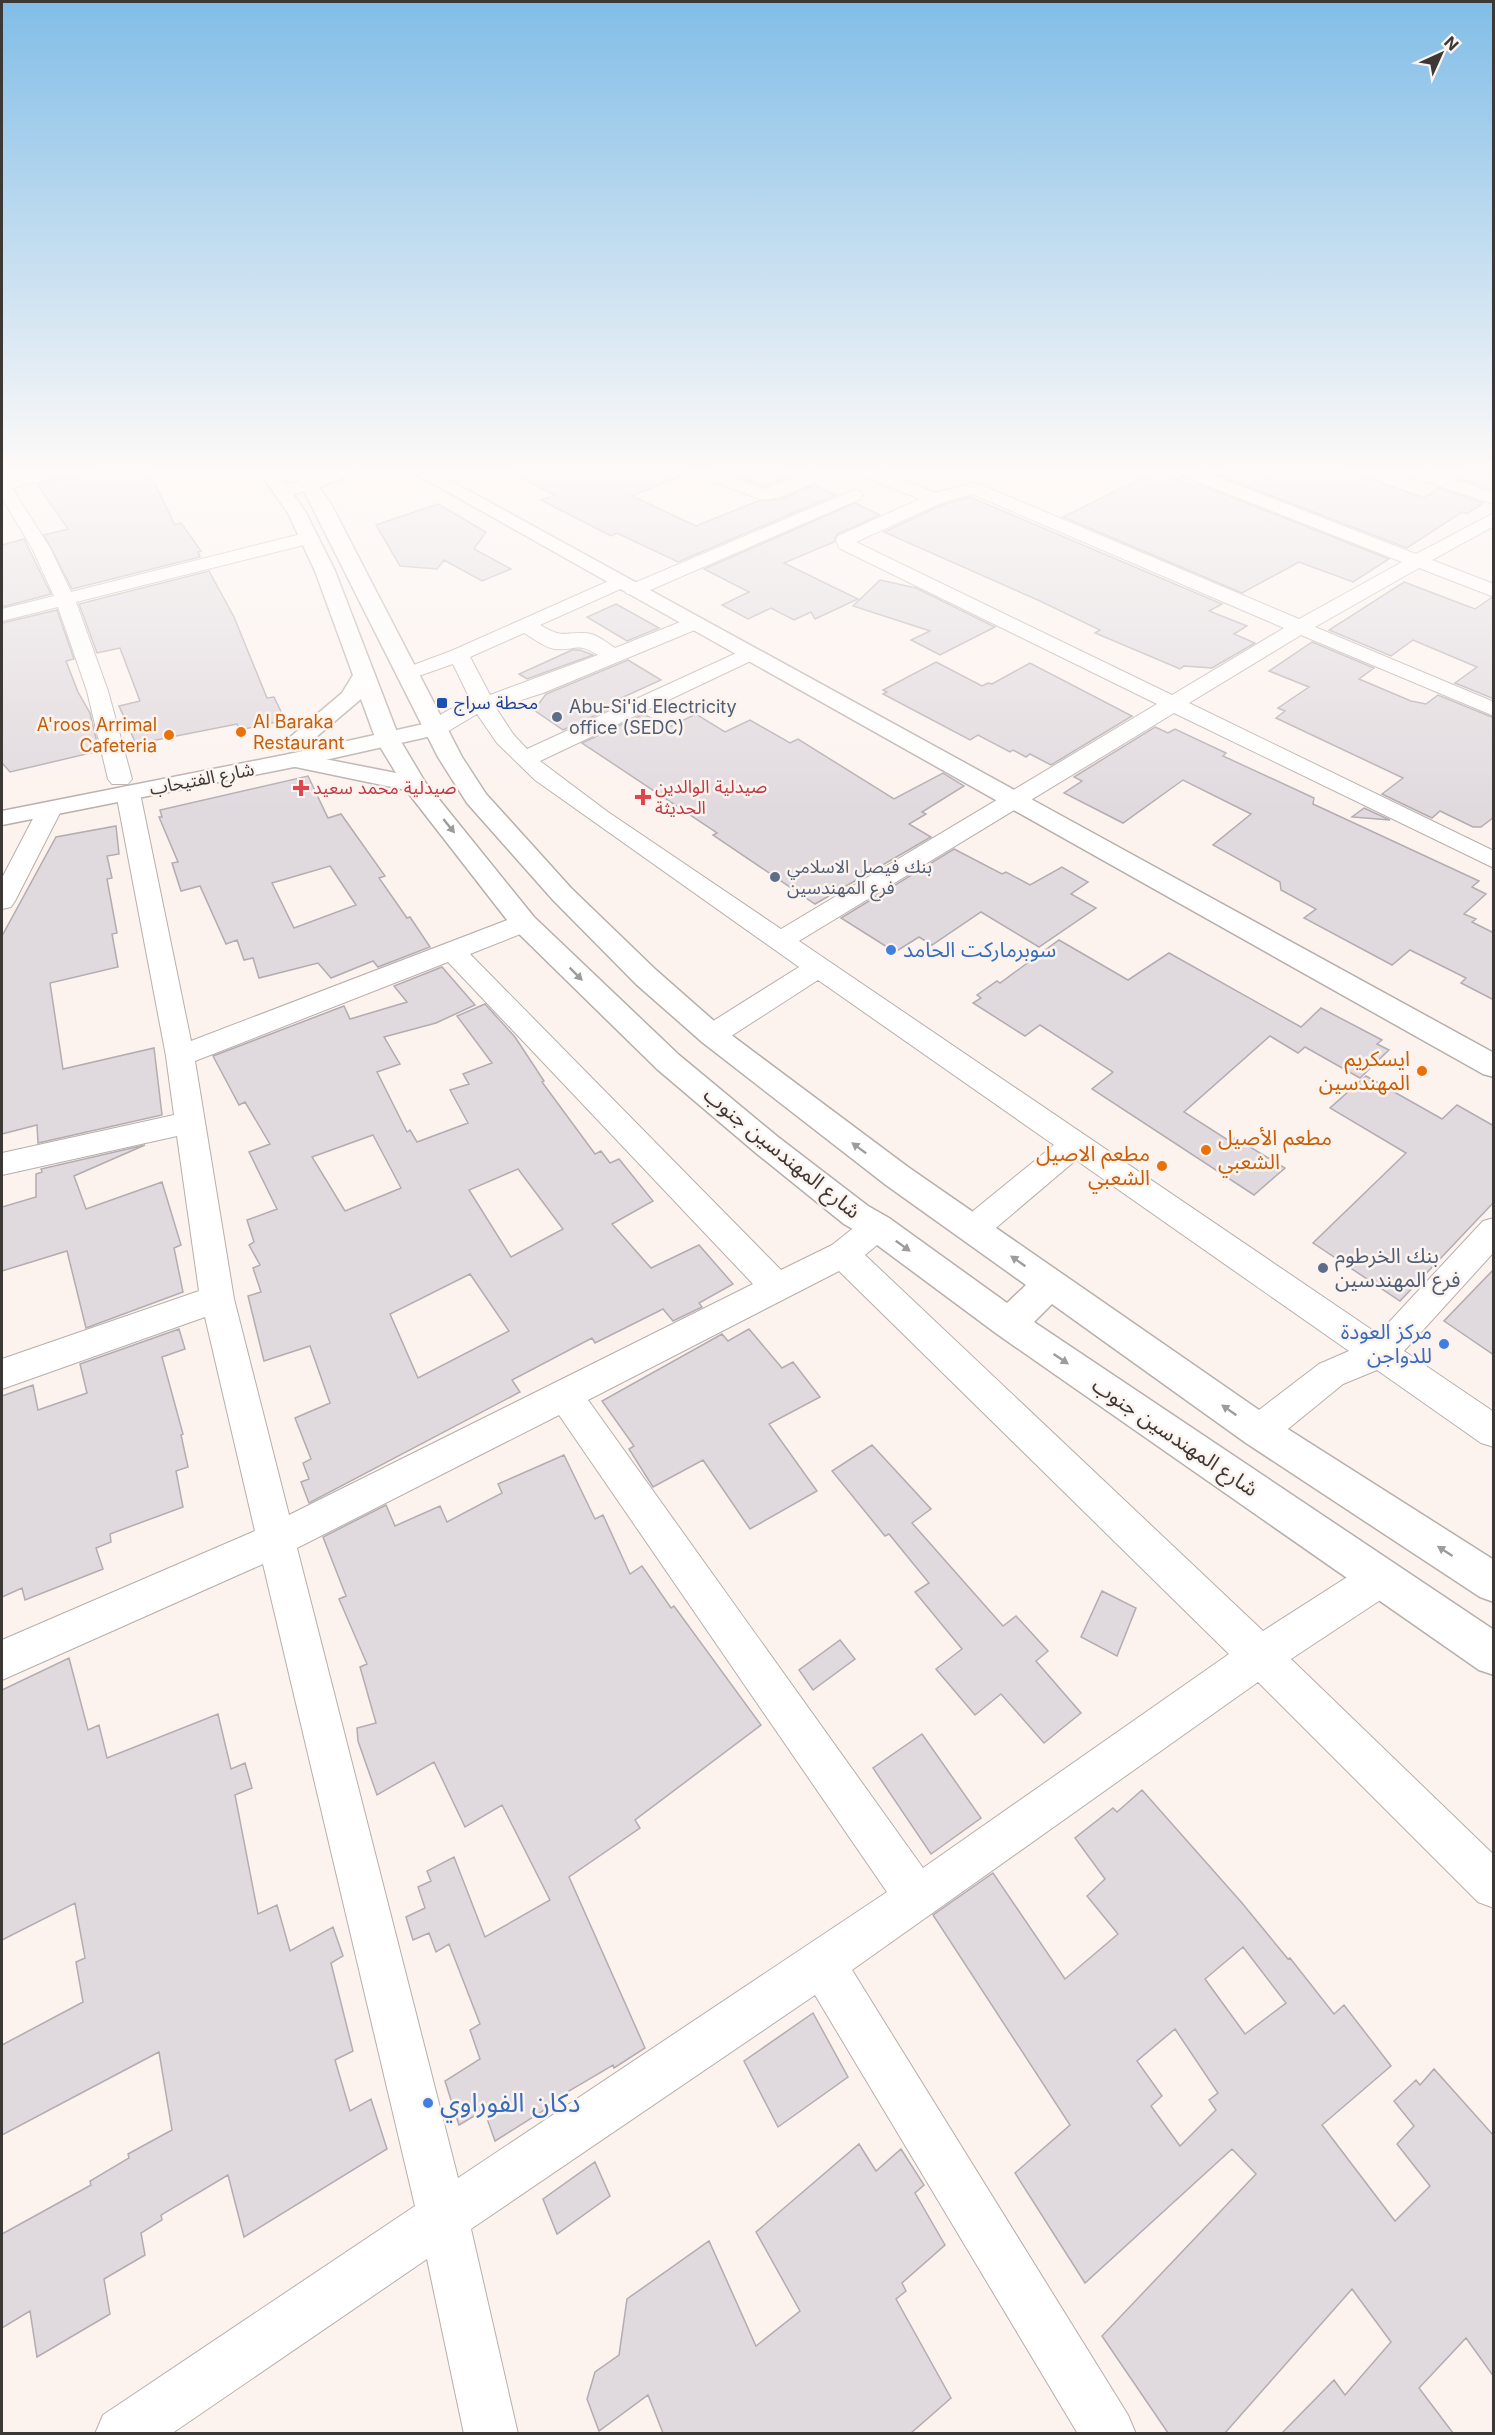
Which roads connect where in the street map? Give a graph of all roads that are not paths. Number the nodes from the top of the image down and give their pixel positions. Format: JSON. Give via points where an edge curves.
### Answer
{"nodes":[{"id":1,"x":58,"y":584,"type":"edge"},
{"id":2,"x":123,"y":584,"type":"edge"},
{"id":3,"x":330,"y":584,"type":"edge"},
{"id":4,"x":364,"y":584,"type":"edge"},
{"id":5,"x":623,"y":584,"type":"edge"},
{"id":6,"x":633,"y":584,"type":"edge"},
{"id":7,"x":929,"y":584,"type":"edge"},
{"id":8,"x":1198,"y":584,"type":"edge"},
{"id":9,"x":1377,"y":584,"type":"edge"},
{"id":10,"x":1475,"y":584,"type":"edge"},
{"id":11,"x":627,"y":586,"type":"junction"},
{"id":12,"x":1494,"y":591,"type":"edge"},
{"id":13,"x":65,"y":598,"type":"junction"},
{"id":14,"x":2,"y":615,"type":"edge"},
{"id":15,"x":695,"y":623,"type":"junction"},
{"id":16,"x":525,"y":625,"type":"junction"},
{"id":17,"x":1300,"y":627,"type":"junction"},
{"id":18,"x":750,"y":654,"type":"junction"},
{"id":19,"x":458,"y":655,"type":"junction"},
{"id":20,"x":612,"y":655,"type":"junction"},
{"id":21,"x":407,"y":674,"type":"junction"},
{"id":22,"x":363,"y":676,"type":"junction"},
{"id":23,"x":484,"y":703,"type":"junction"},
{"id":24,"x":1175,"y":704,"type":"junction"},
{"id":25,"x":1494,"y":710,"type":"edge"},
{"id":26,"x":441,"y":720,"type":"junction"},
{"id":27,"x":384,"y":733,"type":"junction"},
{"id":28,"x":294,"y":752,"type":"junction"},
{"id":29,"x":525,"y":759,"type":"junction"},
{"id":30,"x":415,"y":784,"type":"junction"},
{"id":31,"x":124,"y":786,"type":"junction"},
{"id":32,"x":1016,"y":800,"type":"junction"},
{"id":33,"x":2,"y":801,"type":"edge"},
{"id":34,"x":50,"y":809,"type":"junction"},
{"id":35,"x":2,"y":818,"type":"edge"},
{"id":36,"x":1494,"y":861,"type":"edge"},
{"id":37,"x":2,"y":901,"type":"edge"},
{"id":38,"x":524,"y":923,"type":"junction"},
{"id":39,"x":782,"y":941,"type":"junction"},
{"id":40,"x":452,"y":951,"type":"junction"},
{"id":41,"x":819,"y":967,"type":"junction"},
{"id":42,"x":712,"y":1035,"type":"junction"},
{"id":43,"x":180,"y":1056,"type":"junction"},
{"id":44,"x":1494,"y":1068,"type":"edge"},
{"id":45,"x":190,"y":1122,"type":"junction"},
{"id":46,"x":1076,"y":1144,"type":"junction"},
{"id":47,"x":2,"y":1164,"type":"edge"},
{"id":48,"x":877,"y":1227,"type":"junction"},
{"id":49,"x":973,"y":1229,"type":"junction"},
{"id":50,"x":1494,"y":1230,"type":"edge"},
{"id":51,"x":843,"y":1254,"type":"junction"},
{"id":52,"x":1050,"y":1284,"type":"junction"},
{"id":53,"x":776,"y":1287,"type":"junction"},
{"id":54,"x":217,"y":1299,"type":"junction"},
{"id":55,"x":1009,"y":1324,"type":"junction"},
{"id":56,"x":1381,"y":1353,"type":"junction"},
{"id":57,"x":2,"y":1374,"type":"edge"},
{"id":58,"x":564,"y":1394,"type":"junction"},
{"id":59,"x":1259,"y":1431,"type":"junction"},
{"id":60,"x":1494,"y":1432,"type":"edge"},
{"id":61,"x":274,"y":1540,"type":"junction"},
{"id":62,"x":1489,"y":1572,"type":"edge"},
{"id":63,"x":1380,"y":1578,"type":"junction"},
{"id":64,"x":1494,"y":1655,"type":"edge"},
{"id":65,"x":1260,"y":1656,"type":"junction"},
{"id":66,"x":2,"y":1660,"type":"edge"},
{"id":67,"x":1494,"y":1886,"type":"edge"},
{"id":68,"x":918,"y":1898,"type":"junction"},
{"id":69,"x":822,"y":1964,"type":"junction"},
{"id":70,"x":443,"y":2216,"type":"junction"},
{"id":71,"x":122,"y":2433,"type":"edge"},
{"id":72,"x":491,"y":2433,"type":"edge"},
{"id":73,"x":1109,"y":2433,"type":"edge"}],
"edges":[{"from":1,"to":13,"type":"street"},
{"from":2,"to":13,"type":"street"},
{"from":3,"to":22,"type":"main road","name":"شارع المهندسين جنوب"},
{"from":4,"to":21,"type":"main road"},
{"from":5,"to":11,"type":"main road"},
{"from":6,"to":11,"type":"street"},
{"from":7,"to":24,"type":"street"},
{"from":8,"to":17,"type":"street"},
{"from":9,"to":17,"type":"street"},
{"from":10,"to":12,"type":"street"},
{"from":11,"to":15,"type":"main road"},
{"from":11,"to":16,"type":"street"},
{"from":13,"to":14,"type":"street"},
{"from":13,"to":31,"type":"street"},
{"from":15,"to":18,"type":"main road"},
{"from":15,"to":20,"type":"street"},
{"from":16,"to":19,"type":"street"},
{"from":16,"to":20,"type":"street","via":[[556,643],[586,639]]},
{"from":17,"to":24,"type":"street"},
{"from":17,"to":25,"type":"street"},
{"from":18,"to":29,"type":"street"},
{"from":18,"to":32,"type":"main road"},
{"from":19,"to":21,"type":"street"},
{"from":19,"to":23,"type":"street"},
{"from":20,"to":23,"type":"street","via":[[535,688]]},
{"from":21,"to":26,"type":"main road"},
{"from":22,"to":27,"type":"main road","name":"شارع المهندسين جنوب"},
{"from":22,"to":28,"type":"main road","via":[[351,697]]},
{"from":23,"to":26,"type":"street"},
{"from":23,"to":29,"type":"street","via":[[494,724]]},
{"from":24,"to":32,"type":"street"},
{"from":24,"to":36,"type":"street"},
{"from":26,"to":27,"type":"main road","name":"شارع الفتيحاب"},
{"from":26,"to":42,"type":"main road","via":[[450,757],[476,798],[562,894]]},
{"from":27,"to":28,"type":"main road","name":"شارع الفتيحاب"},
{"from":27,"to":30,"type":"main road","name":"شارع المهندسين جنوب"},
{"from":28,"to":30,"type":"main road"},
{"from":28,"to":31,"type":"main road","name":"شارع الفتيحاب"},
{"from":29,"to":39,"type":"street","via":[[600,817]]},
{"from":30,"to":38,"type":"main road","name":"شارع المهندسين جنوب","one_way":true},
{"from":31,"to":33,"type":"main road","name":"شارع الفتيحاب"},
{"from":31,"to":34,"type":"main road","name":"شارع الفتيحاب"},
{"from":31,"to":43,"type":"street"},
{"from":32,"to":39,"type":"street"},
{"from":32,"to":44,"type":"main road"},
{"from":34,"to":35,"type":"main road","name":"شارع الفتيحاب"},
{"from":34,"to":37,"type":"street"},
{"from":38,"to":40,"type":"street"},
{"from":38,"to":48,"type":"main road","name":"شارع المهندسين جنوب","one_way":true,"via":[[668,1062],[767,1145]]},
{"from":39,"to":41,"type":"street"},
{"from":40,"to":43,"type":"street"},
{"from":40,"to":53,"type":"street"},
{"from":41,"to":42,"type":"street"},
{"from":41,"to":46,"type":"street"},
{"from":49,"to":42,"type":"main road","one_way":true},
{"from":43,"to":45,"type":"street"},
{"from":45,"to":47,"type":"street"},
{"from":45,"to":54,"type":"street"},
{"from":46,"to":49,"type":"street"},
{"from":46,"to":56,"type":"street"},
{"from":48,"to":51,"type":"street"},
{"from":48,"to":55,"type":"main road","name":"شارع المهندسين جنوب","one_way":true},
{"from":52,"to":49,"type":"main road","one_way":true},
{"from":50,"to":56,"type":"street"},
{"from":51,"to":53,"type":"street"},
{"from":51,"to":65,"type":"street"},
{"from":52,"to":55,"type":"main road"},
{"from":59,"to":52,"type":"main road","one_way":true},
{"from":53,"to":58,"type":"street"},
{"from":54,"to":57,"type":"street"},
{"from":54,"to":61,"type":"street"},
{"from":55,"to":63,"type":"main road","name":"شارع المهندسين جنوب","one_way":true},
{"from":56,"to":59,"type":"street","via":[[1331,1374]]},
{"from":56,"to":60,"type":"street"},
{"from":58,"to":61,"type":"street"},
{"from":58,"to":68,"type":"street"},
{"from":62,"to":59,"type":"main road","one_way":true},
{"from":61,"to":66,"type":"street"},
{"from":61,"to":70,"type":"street"},
{"from":63,"to":64,"type":"main road","name":"شارع المهندسين جنوب"},
{"from":63,"to":65,"type":"street"},
{"from":65,"to":67,"type":"street"},
{"from":65,"to":68,"type":"street"},
{"from":68,"to":69,"type":"street"},
{"from":69,"to":70,"type":"street"},
{"from":69,"to":73,"type":"street"},
{"from":70,"to":71,"type":"street"},
{"from":70,"to":72,"type":"street"}]}
